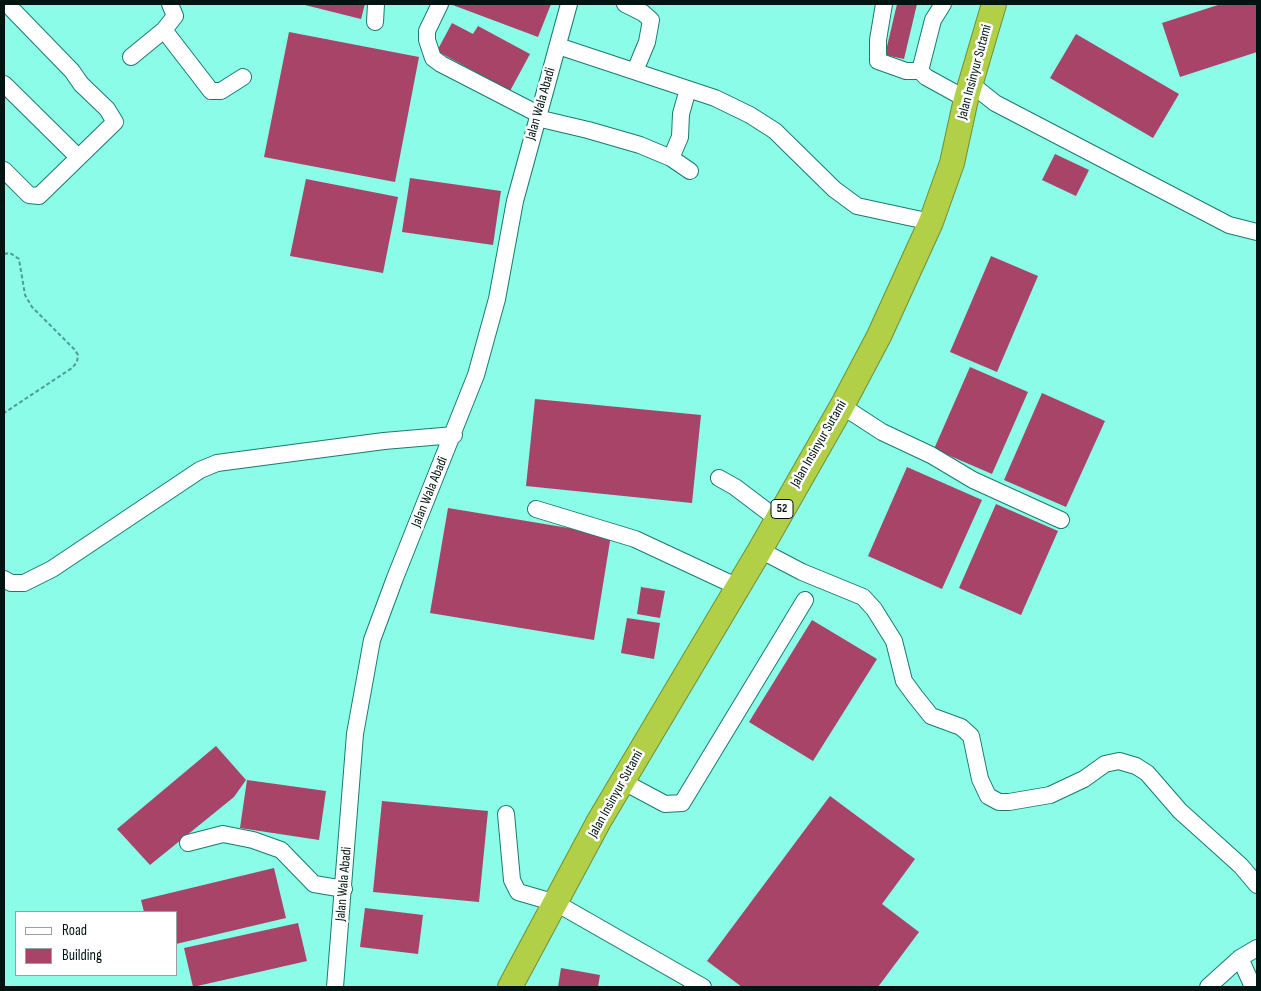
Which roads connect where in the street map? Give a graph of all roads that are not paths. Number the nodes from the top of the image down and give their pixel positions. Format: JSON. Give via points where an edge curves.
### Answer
{"nodes":[{"id":1,"x":7,"y":4,"type":"edge"},
{"id":2,"x":170,"y":4,"type":"edge"},
{"id":3,"x":376,"y":4,"type":"edge"},
{"id":4,"x":440,"y":4,"type":"edge"},
{"id":5,"x":569,"y":4,"type":"edge"},
{"id":6,"x":624,"y":4,"type":"edge"},
{"id":7,"x":884,"y":4,"type":"edge"},
{"id":8,"x":942,"y":4,"type":"edge"},
{"id":9,"x":989,"y":5,"type":"edge"},
{"id":10,"x":375,"y":22,"type":"dead end"},
{"id":11,"x":164,"y":30,"type":"junction"},
{"id":12,"x":558,"y":46,"type":"junction"},
{"id":13,"x":131,"y":57,"type":"dead end"},
{"id":14,"x":920,"y":70,"type":"junction"},
{"id":15,"x":635,"y":71,"type":"junction"},
{"id":16,"x":243,"y":76,"type":"dead end"},
{"id":17,"x":4,"y":84,"type":"edge"},
{"id":18,"x":688,"y":89,"type":"junction"},
{"id":19,"x":968,"y":91,"type":"junction"},
{"id":20,"x":537,"y":116,"type":"junction"},
{"id":21,"x":78,"y":157,"type":"junction"},
{"id":22,"x":671,"y":158,"type":"junction"},
{"id":23,"x":4,"y":170,"type":"edge"},
{"id":24,"x":690,"y":171,"type":"dead end"},
{"id":25,"x":930,"y":222,"type":"junction"},
{"id":26,"x":1257,"y":232,"type":"edge"},
{"id":27,"x":842,"y":406,"type":"junction"},
{"id":28,"x":454,"y":435,"type":"junction"},
{"id":29,"x":719,"y":478,"type":"dead end"},
{"id":30,"x":536,"y":509,"type":"dead end"},
{"id":31,"x":776,"y":518,"type":"junction"},
{"id":32,"x":1061,"y":520,"type":"dead end"},
{"id":33,"x":760,"y":550,"type":"junction"},
{"id":34,"x":4,"y":579,"type":"edge"},
{"id":35,"x":738,"y":587,"type":"junction"},
{"id":36,"x":805,"y":600,"type":"dead end"},
{"id":37,"x":622,"y":781,"type":"junction"},
{"id":38,"x":506,"y":814,"type":"dead end"},
{"id":39,"x":188,"y":843,"type":"dead end"},
{"id":40,"x":1257,"y":884,"type":"edge"},
{"id":41,"x":344,"y":889,"type":"junction"},
{"id":42,"x":556,"y":903,"type":"junction"},
{"id":43,"x":1257,"y":948,"type":"edge"},
{"id":44,"x":1240,"y":958,"type":"junction"},
{"id":45,"x":335,"y":987,"type":"edge"},
{"id":46,"x":510,"y":987,"type":"edge"},
{"id":47,"x":703,"y":987,"type":"edge"},
{"id":48,"x":1208,"y":987,"type":"edge"},
{"id":49,"x":1253,"y":987,"type":"edge"}],
"edges":[{"from":1,"to":21,"type":"street","via":[[115,120],[108,132]]},
{"from":2,"to":11,"type":"street","via":[[176,16]]},
{"from":3,"to":10,"type":"street"},
{"from":4,"to":20,"type":"street","via":[[427,31],[426,40],[433,58]]},
{"from":5,"to":12,"type":"street","name":"Jalan Wala Abadi"},
{"from":6,"to":15,"type":"street","via":[[651,20],[647,42]]},
{"from":7,"to":14,"type":"street","via":[[878,61],[906,71]]},
{"from":8,"to":14,"type":"street","via":[[933,20]]},
{"from":9,"to":19,"type":"highway","name":"Jalan Insinyur Sutami","number":"52"},
{"from":11,"to":13,"type":"street"},
{"from":11,"to":16,"type":"street","via":[[211,91],[221,91]]},
{"from":12,"to":15,"type":"street"},
{"from":12,"to":20,"type":"street","name":"Jalan Wala Abadi"},
{"from":14,"to":19,"type":"street","via":[[921,74]]},
{"from":15,"to":18,"type":"street"},
{"from":17,"to":21,"type":"street"},
{"from":18,"to":22,"type":"street","via":[[681,114],[680,137]]},
{"from":18,"to":25,"type":"street","via":[[715,98],[775,131],[834,189],[857,206]]},
{"from":19,"to":25,"type":"highway","name":"Jalan Insinyur Sutami","number":"52","via":[[952,163]]},
{"from":19,"to":26,"type":"street","via":[[1229,225]]},
{"from":20,"to":22,"type":"street","via":[[640,145]]},
{"from":20,"to":28,"type":"street","name":"Jalan Wala Abadi","via":[[515,201],[497,299],[476,375]]},
{"from":21,"to":23,"type":"street","via":[[44,193],[35,197]]},
{"from":22,"to":24,"type":"street"},
{"from":25,"to":27,"type":"highway","name":"Jalan Insinyur Sutami","number":"52","via":[[908,276]]},
{"from":27,"to":31,"type":"highway","name":"Jalan Insinyur Sutami","number":"52"},
{"from":27,"to":32,"type":"street","via":[[882,432],[931,455],[973,480]]},
{"from":28,"to":34,"type":"street","via":[[217,463],[200,470],[52,569],[24,583],[11,583]]},
{"from":28,"to":41,"type":"street","name":"Jalan Wala Abadi","via":[[372,640],[355,734]]},
{"from":29,"to":31,"type":"street"},
{"from":30,"to":35,"type":"street","via":[[635,539]]},
{"from":31,"to":33,"type":"highway","name":"Jalan Insinyur Sutami","number":"52"},
{"from":33,"to":35,"type":"highway","name":"Jalan Insinyur Sutami","number":"52"},
{"from":33,"to":40,"type":"street","via":[[802,572],[863,597],[894,640],[904,681],[914,696],[931,716],[961,727],[971,736],[980,779],[988,796],[999,802],[1008,802],[1050,795],[1106,764],[1119,761],[1136,766],[1147,773],[1180,811]]},
{"from":35,"to":37,"type":"highway","name":"Jalan Insinyur Sutami","number":"52"},
{"from":36,"to":37,"type":"street","via":[[682,803],[665,804]]},
{"from":37,"to":42,"type":"highway","name":"Jalan Insinyur Sutami","number":"52"},
{"from":38,"to":42,"type":"street","via":[[514,887]]},
{"from":39,"to":41,"type":"street","via":[[223,834],[253,840],[281,850],[314,884]]},
{"from":41,"to":45,"type":"street","name":"Jalan Wala Abadi"},
{"from":42,"to":46,"type":"highway","name":"Jalan Insinyur Sutami","number":"52"},
{"from":42,"to":47,"type":"street"},
{"from":43,"to":44,"type":"street"},
{"from":44,"to":48,"type":"street"},
{"from":44,"to":49,"type":"street"}]}
